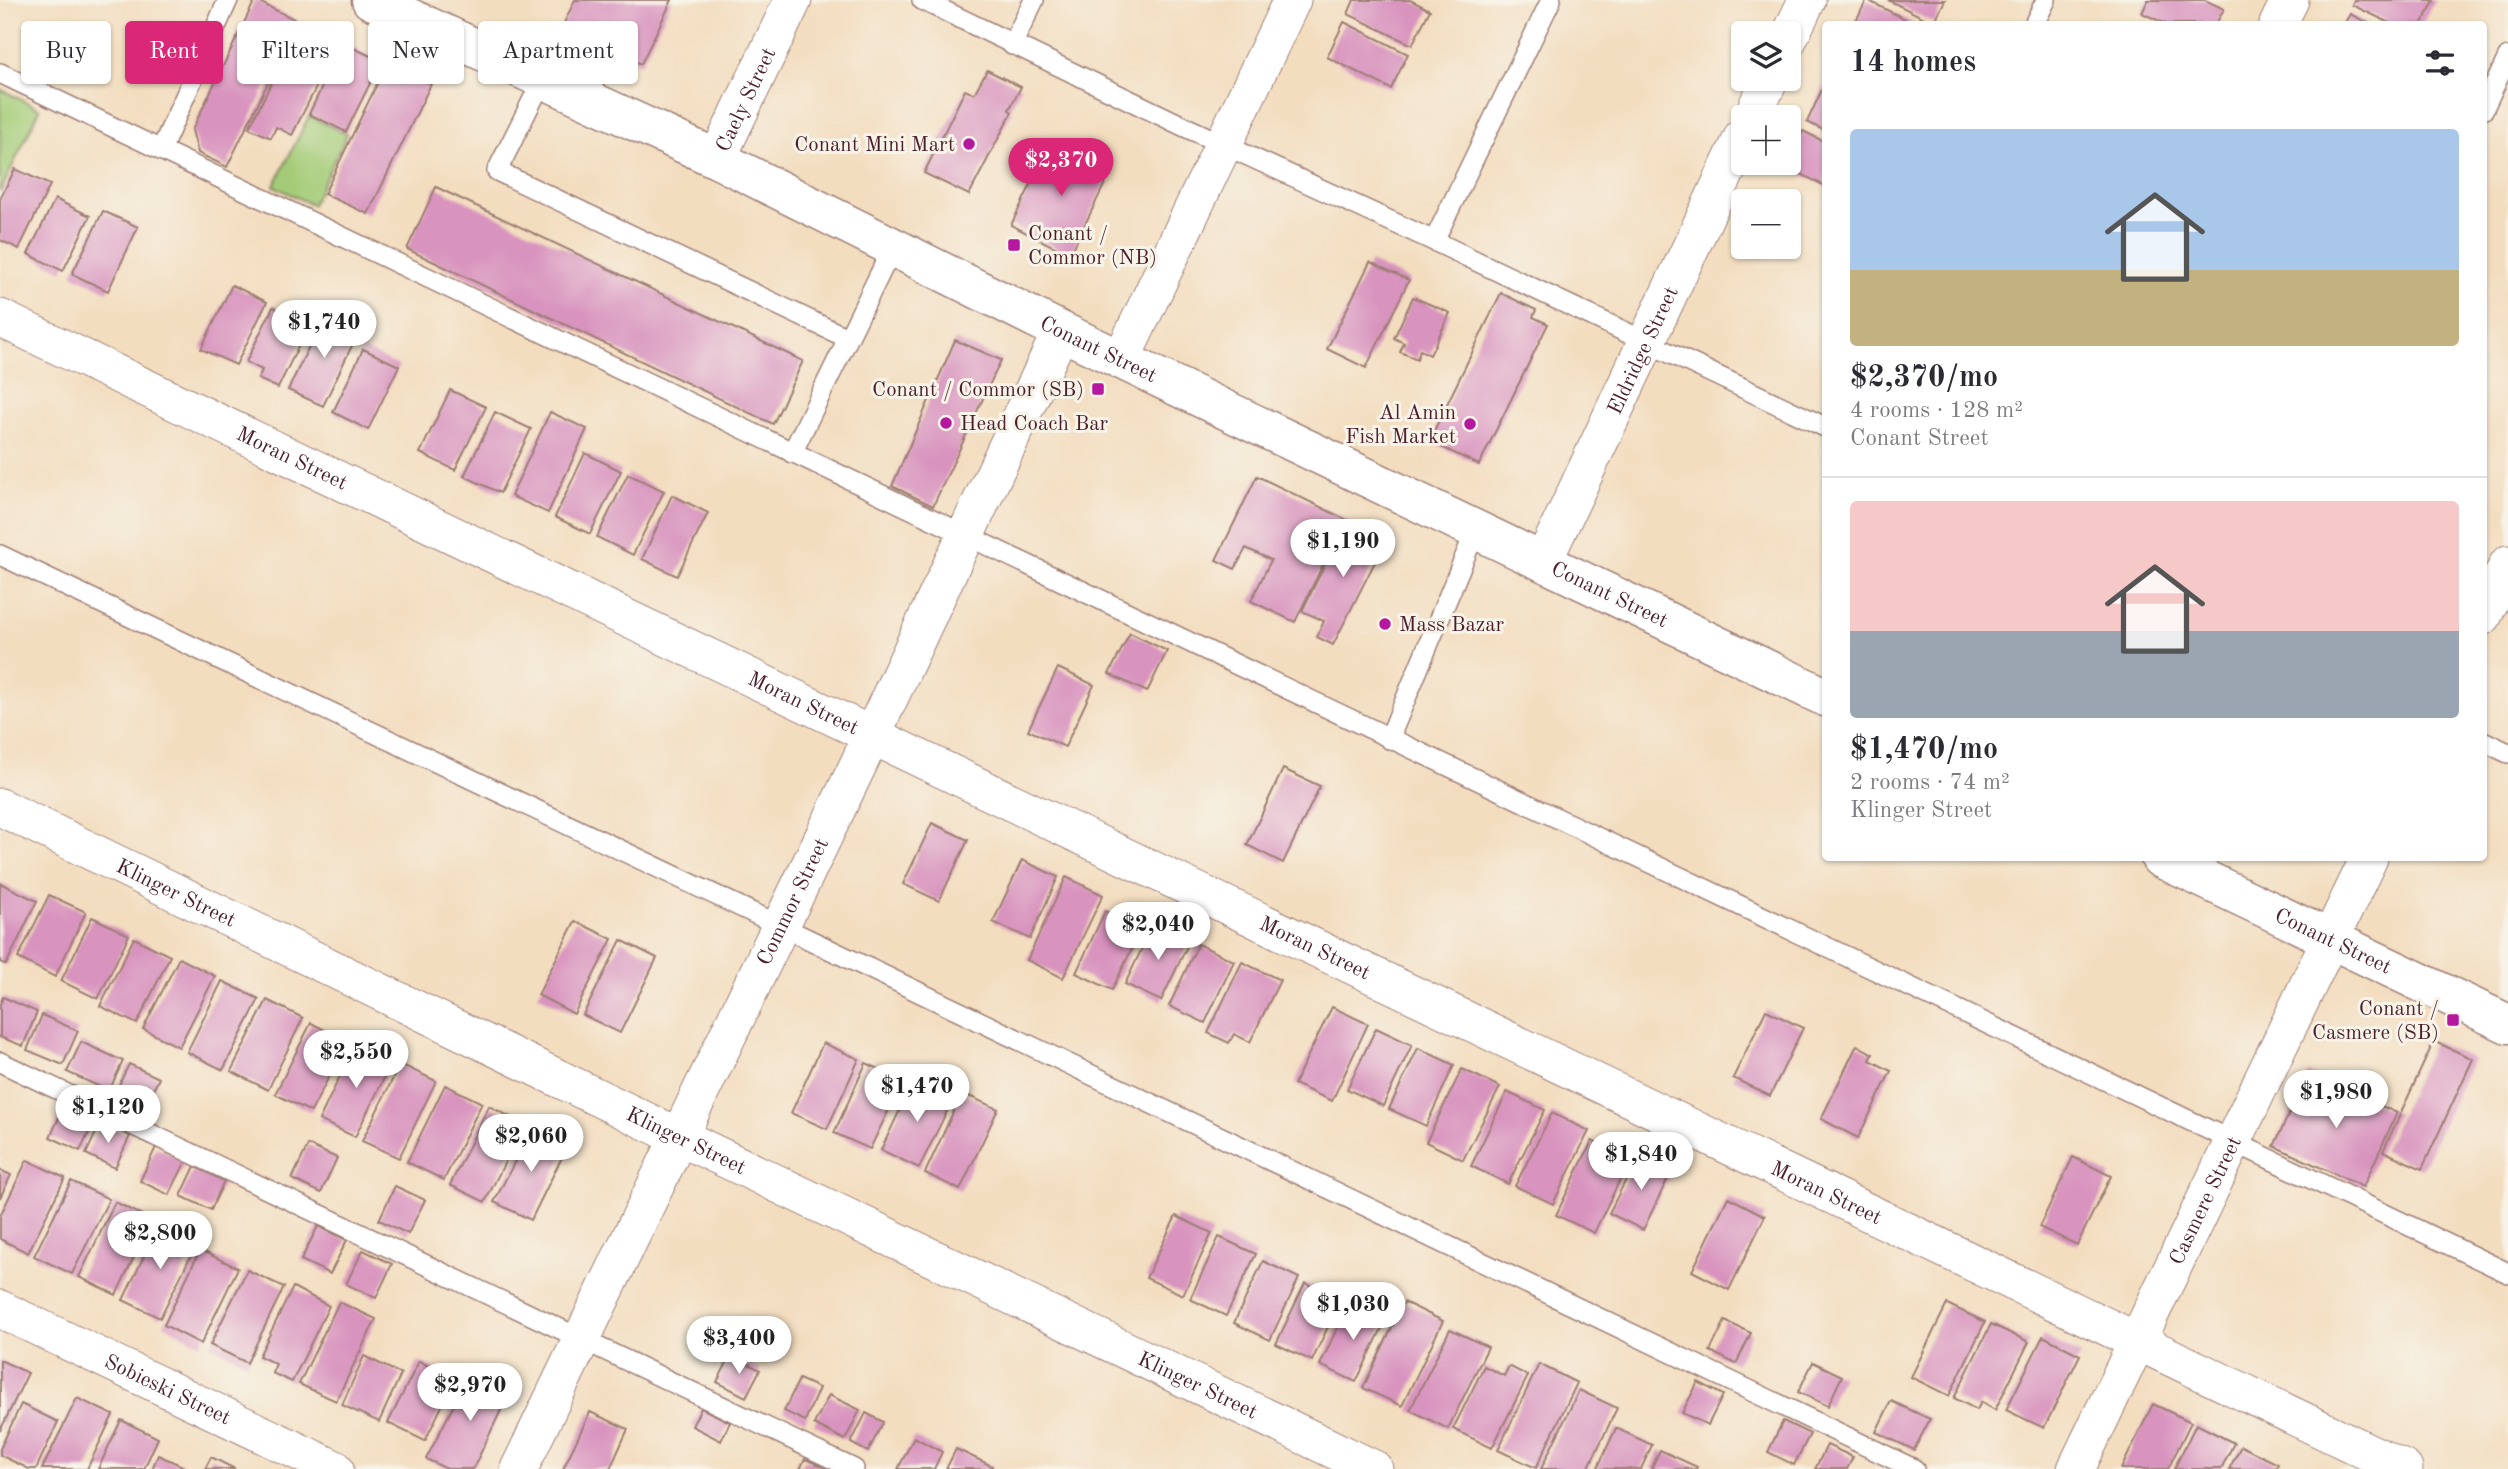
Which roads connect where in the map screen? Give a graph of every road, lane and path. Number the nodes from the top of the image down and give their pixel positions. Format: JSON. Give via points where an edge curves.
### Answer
{"nodes":[{"id":1,"x":228,"y":0,"type":"edge"},
{"id":2,"x":371,"y":0,"type":"edge"},
{"id":3,"x":793,"y":0,"type":"edge"},
{"id":4,"x":922,"y":0,"type":"edge"},
{"id":5,"x":1034,"y":0,"type":"edge"},
{"id":6,"x":1292,"y":0,"type":"edge"},
{"id":7,"x":1551,"y":0,"type":"edge"},
{"id":8,"x":1807,"y":0,"type":"edge"},
{"id":9,"x":2046,"y":0,"type":"edge"},
{"id":10,"x":2290,"y":0,"type":"edge"},
{"id":11,"x":1797,"y":21,"type":"edge"},
{"id":12,"x":2036,"y":21,"type":"edge"},
{"id":13,"x":2280,"y":21,"type":"edge"},
{"id":14,"x":1012,"y":45,"type":"junction"},
{"id":15,"x":478,"y":49,"type":"edge"},
{"id":16,"x":2508,"y":57,"type":"edge"},
{"id":17,"x":0,"y":73,"type":"edge"},
{"id":18,"x":540,"y":84,"type":"edge"},
{"id":19,"x":554,"y":84,"type":"edge"},
{"id":20,"x":2487,"y":102,"type":"edge"},
{"id":21,"x":1224,"y":145,"type":"junction"},
{"id":22,"x":161,"y":150,"type":"junction"},
{"id":23,"x":718,"y":159,"type":"junction"},
{"id":24,"x":1731,"y":161,"type":"edge"},
{"id":25,"x":1434,"y":242,"type":"junction"},
{"id":26,"x":893,"y":247,"type":"junction"},
{"id":27,"x":0,"y":318,"type":"edge"},
{"id":28,"x":1061,"y":331,"type":"junction"},
{"id":29,"x":847,"y":338,"type":"junction"},
{"id":30,"x":1646,"y":341,"type":"junction"},
{"id":31,"x":1121,"y":360,"type":"junction"},
{"id":32,"x":1822,"y":426,"type":"edge"},
{"id":33,"x":792,"y":453,"type":"junction"},
{"id":34,"x":1476,"y":530,"type":"junction"},
{"id":35,"x":965,"y":537,"type":"junction"},
{"id":36,"x":0,"y":555,"type":"edge"},
{"id":37,"x":1543,"y":562,"type":"junction"},
{"id":38,"x":2508,"y":564,"type":"edge"},
{"id":39,"x":2487,"y":608,"type":"edge"},
{"id":40,"x":1822,"y":696,"type":"edge"},
{"id":41,"x":872,"y":735,"type":"junction"},
{"id":42,"x":1388,"y":738,"type":"junction"},
{"id":43,"x":2487,"y":743,"type":"edge"},
{"id":44,"x":2508,"y":753,"type":"edge"},
{"id":45,"x":0,"y":807,"type":"edge"},
{"id":46,"x":2166,"y":861,"type":"edge"},
{"id":47,"x":2368,"y":861,"type":"edge"},
{"id":48,"x":780,"y":926,"type":"junction"},
{"id":49,"x":2330,"y":939,"type":"junction"},
{"id":50,"x":2508,"y":1024,"type":"edge"},
{"id":51,"x":0,"y":1062,"type":"edge"},
{"id":52,"x":679,"y":1137,"type":"junction"},
{"id":53,"x":2233,"y":1142,"type":"junction"},
{"id":54,"x":2508,"y":1273,"type":"edge"},
{"id":55,"x":0,"y":1309,"type":"edge"},
{"id":56,"x":582,"y":1339,"type":"junction"},
{"id":57,"x":2137,"y":1341,"type":"junction"},
{"id":58,"x":335,"y":1469,"type":"edge"},
{"id":59,"x":519,"y":1469,"type":"edge"},
{"id":60,"x":854,"y":1469,"type":"edge"},
{"id":61,"x":1374,"y":1469,"type":"edge"},
{"id":62,"x":1914,"y":1469,"type":"edge"},
{"id":63,"x":2076,"y":1469,"type":"edge"},
{"id":64,"x":2404,"y":1469,"type":"edge"}],
"edges":[{"from":1,"to":22,"type":"lane"},
{"from":2,"to":15,"type":"main road","name":"Conant Street"},
{"from":3,"to":23,"type":"street","name":"Caely Street"},
{"from":4,"to":14,"type":"lane"},
{"from":5,"to":14,"type":"lane"},
{"from":6,"to":21,"type":"street"},
{"from":7,"to":25,"type":"lane"},
{"from":8,"to":11,"type":"street"},
{"from":9,"to":12,"type":"lane"},
{"from":10,"to":13,"type":"street"},
{"from":14,"to":21,"type":"lane"},
{"from":16,"to":20,"type":"lane"},
{"from":17,"to":22,"type":"lane"},
{"from":18,"to":29,"type":"lane","via":[[497,171]]},
{"from":19,"to":23,"type":"main road","name":"Conant Street"},
{"from":21,"to":25,"type":"lane"},
{"from":21,"to":31,"type":"street"},
{"from":22,"to":33,"type":"lane"},
{"from":23,"to":26,"type":"main road","name":"Conant Street"},
{"from":24,"to":30,"type":"street","name":"Eldridge Street"},
{"from":25,"to":30,"type":"lane"},
{"from":26,"to":28,"type":"main road","name":"Conant Street"},
{"from":26,"to":29,"type":"lane"},
{"from":27,"to":41,"type":"street","name":"Moran Street"},
{"from":28,"to":31,"type":"main road","name":"Conant Street"},
{"from":28,"to":35,"type":"street","name":"Commor Street"},
{"from":29,"to":33,"type":"lane"},
{"from":30,"to":32,"type":"lane"},
{"from":30,"to":37,"type":"street","name":"Eldridge Street"},
{"from":31,"to":34,"type":"main road","name":"Conant Street"},
{"from":33,"to":35,"type":"lane"},
{"from":34,"to":37,"type":"main road","name":"Conant Street"},
{"from":34,"to":42,"type":"lane"},
{"from":35,"to":41,"type":"street","name":"Commor Street"},
{"from":35,"to":42,"type":"lane"},
{"from":36,"to":48,"type":"lane"},
{"from":37,"to":40,"type":"main road","name":"Conant Street"},
{"from":38,"to":39,"type":"street"},
{"from":41,"to":48,"type":"street","name":"Commor Street"},
{"from":41,"to":57,"type":"street","name":"Moran Street"},
{"from":42,"to":53,"type":"lane"},
{"from":43,"to":44,"type":"lane"},
{"from":45,"to":52,"type":"street","name":"Klinger Street"},
{"from":46,"to":49,"type":"main road","name":"Conant Street"},
{"from":47,"to":49,"type":"street","name":"Casmere Street"},
{"from":48,"to":52,"type":"street","name":"Commor Street"},
{"from":48,"to":62,"type":"lane"},
{"from":49,"to":50,"type":"main road","name":"Conant Street"},
{"from":49,"to":53,"type":"street","name":"Casmere Street"},
{"from":51,"to":56,"type":"lane"},
{"from":52,"to":56,"type":"street","name":"Commor Street"},
{"from":52,"to":61,"type":"street","name":"Klinger Street"},
{"from":53,"to":54,"type":"lane"},
{"from":53,"to":57,"type":"street","name":"Casmere Street"},
{"from":55,"to":58,"type":"street","name":"Sobieski Street"},
{"from":56,"to":59,"type":"street","name":"Commor Street"},
{"from":56,"to":60,"type":"lane"},
{"from":57,"to":63,"type":"street","name":"Casmere Street"},
{"from":57,"to":64,"type":"street","name":"Moran Street"}]}
